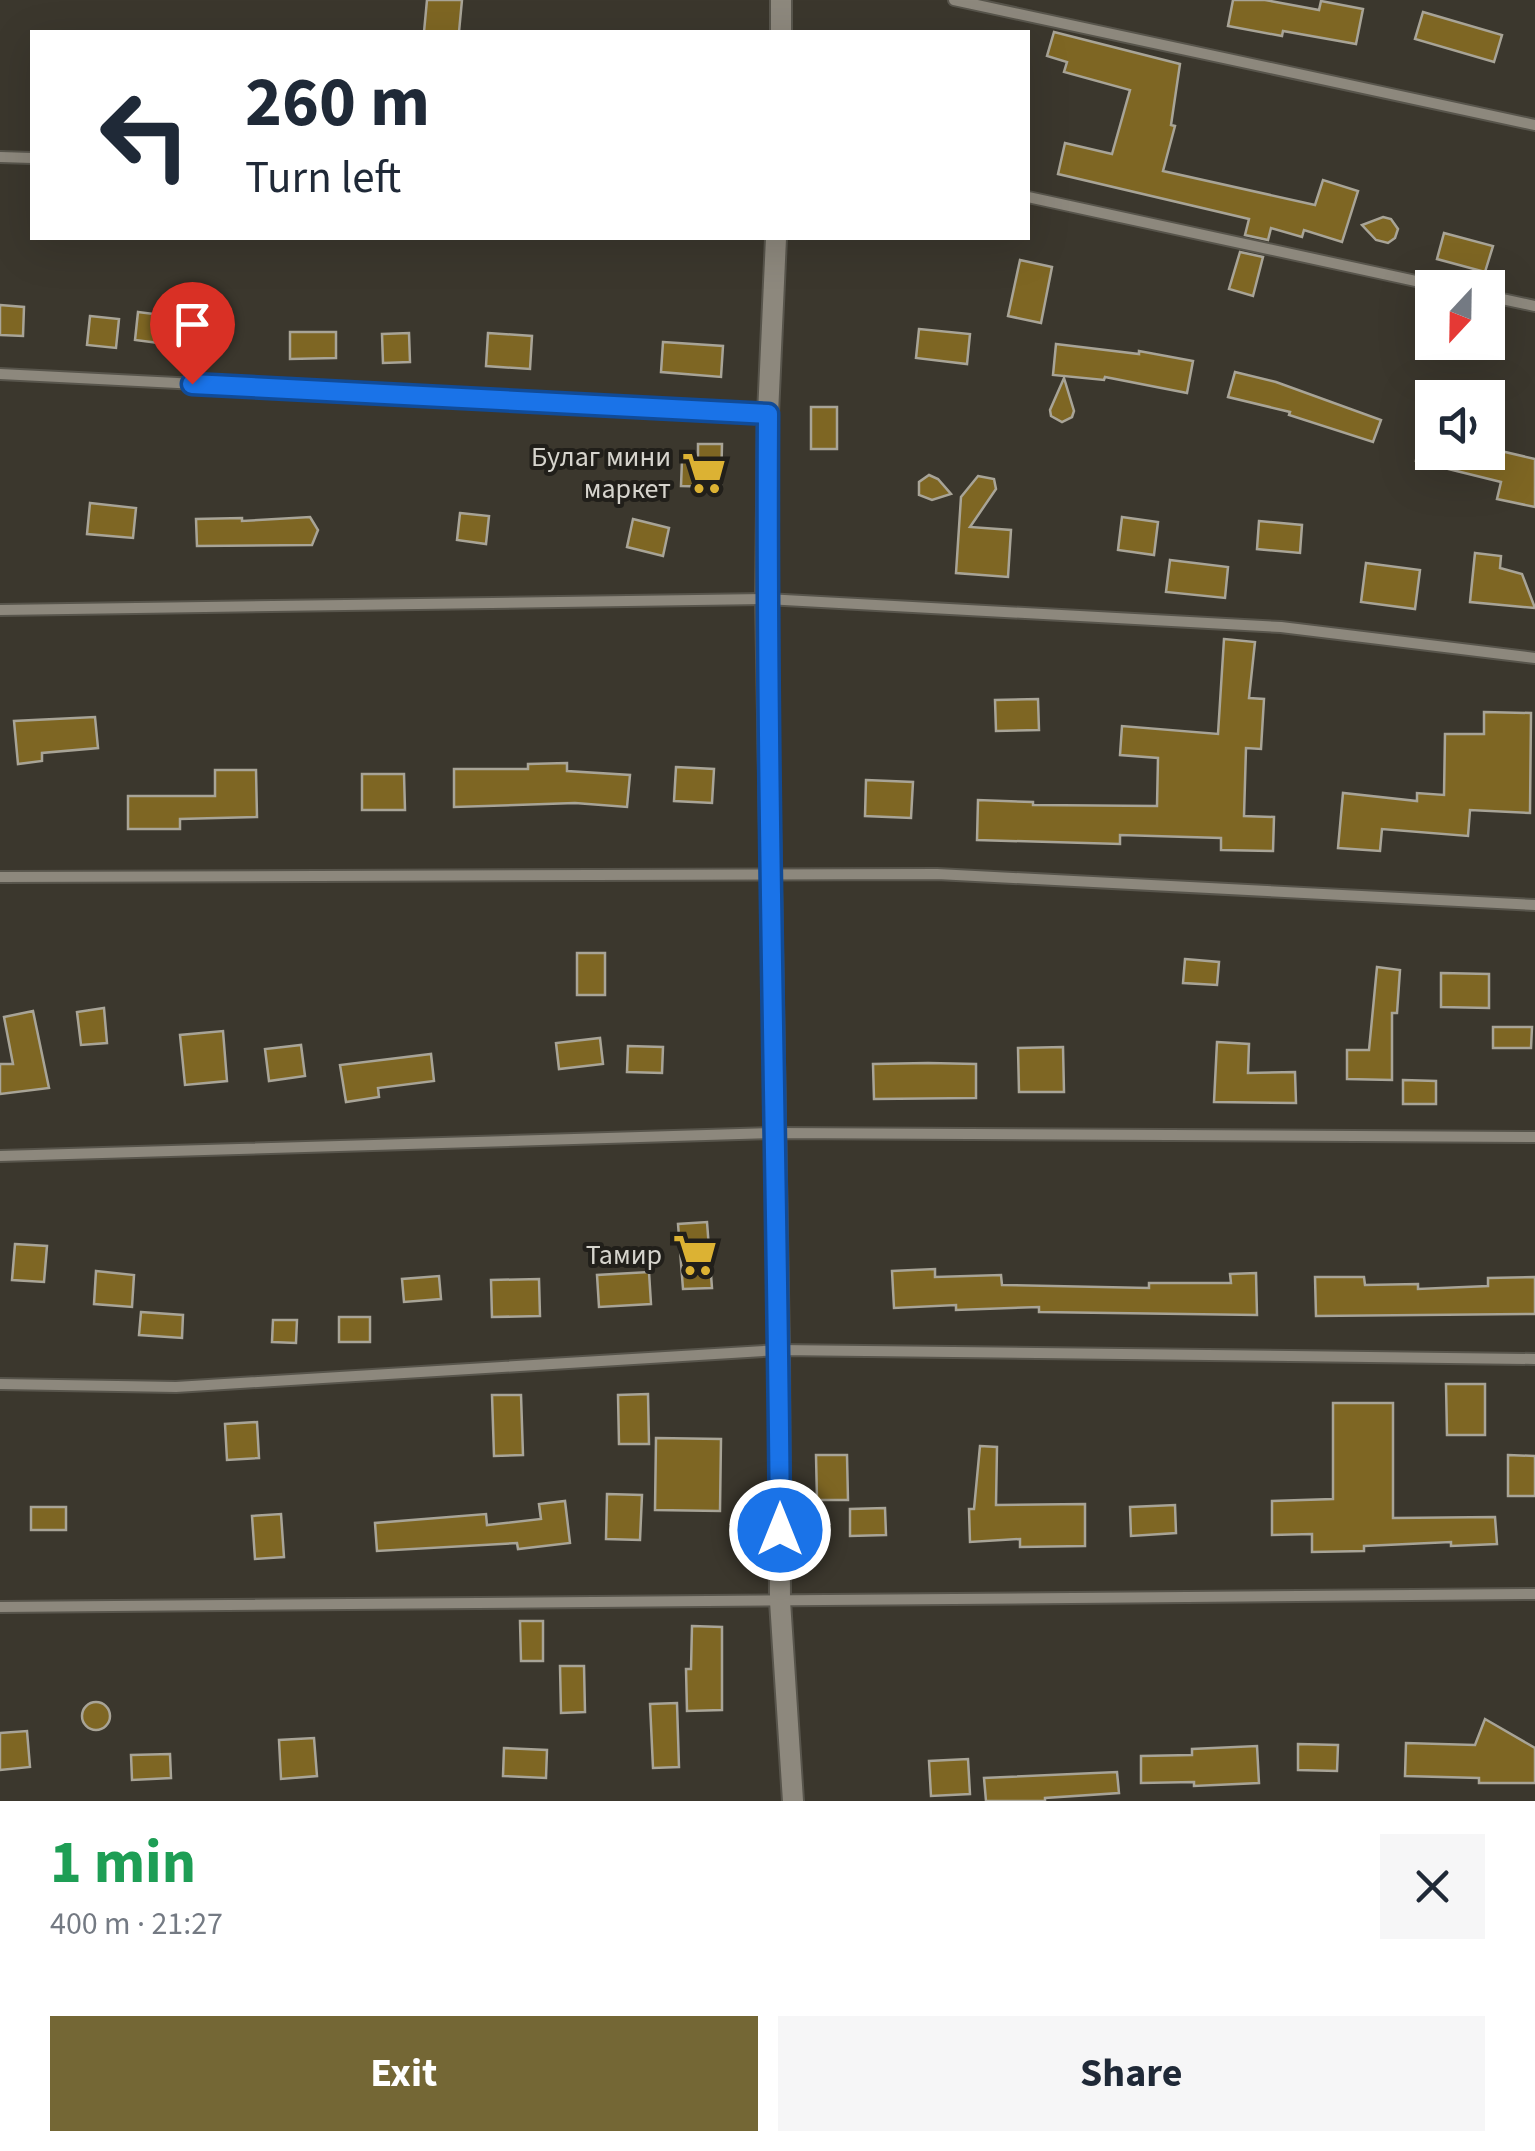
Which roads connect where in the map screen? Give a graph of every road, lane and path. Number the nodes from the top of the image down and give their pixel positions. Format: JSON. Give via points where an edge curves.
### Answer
{"nodes":[{"id":1,"x":781,"y":0,"type":"edge"},
{"id":2,"x":954,"y":0,"type":"edge"},
{"id":3,"x":781,"y":30,"type":"edge"},
{"id":4,"x":1535,"y":125,"type":"edge"},
{"id":5,"x":0,"y":157,"type":"edge"},
{"id":6,"x":30,"y":158,"type":"edge"},
{"id":7,"x":1030,"y":197,"type":"edge"},
{"id":8,"x":776,"y":240,"type":"edge"},
{"id":9,"x":1415,"y":281,"type":"edge"},
{"id":10,"x":1505,"y":300,"type":"edge"},
{"id":11,"x":1535,"y":306,"type":"edge"},
{"id":12,"x":0,"y":374,"type":"edge"},
{"id":13,"x":768,"y":414,"type":"junction"},
{"id":14,"x":766,"y":599,"type":"junction"},
{"id":15,"x":0,"y":610,"type":"edge"},
{"id":16,"x":1535,"y":658,"type":"edge"},
{"id":17,"x":772,"y":873,"type":"junction"},
{"id":18,"x":0,"y":876,"type":"edge"},
{"id":19,"x":1535,"y":905,"type":"edge"},
{"id":20,"x":776,"y":1133,"type":"junction"},
{"id":21,"x":1535,"y":1138,"type":"edge"},
{"id":22,"x":0,"y":1156,"type":"edge"},
{"id":23,"x":779,"y":1350,"type":"junction"},
{"id":24,"x":1535,"y":1359,"type":"edge"},
{"id":25,"x":0,"y":1384,"type":"edge"},
{"id":26,"x":1535,"y":1594,"type":"edge"},
{"id":27,"x":780,"y":1602,"type":"junction"},
{"id":28,"x":0,"y":1608,"type":"edge"},
{"id":29,"x":793,"y":1801,"type":"edge"}],
"edges":[{"from":1,"to":3,"type":"street"},
{"from":2,"to":4,"type":"street"},
{"from":5,"to":6,"type":"street"},
{"from":7,"to":9,"type":"street"},
{"from":8,"to":13,"type":"street"},
{"from":10,"to":11,"type":"street"},
{"from":12,"to":13,"type":"street"},
{"from":13,"to":14,"type":"street"},
{"from":14,"to":15,"type":"street"},
{"from":14,"to":16,"type":"street","via":[[1281,627]]},
{"from":14,"to":17,"type":"street"},
{"from":17,"to":18,"type":"street"},
{"from":17,"to":19,"type":"street","via":[[937,874]]},
{"from":17,"to":20,"type":"street"},
{"from":20,"to":21,"type":"street"},
{"from":20,"to":22,"type":"street"},
{"from":20,"to":23,"type":"street"},
{"from":23,"to":24,"type":"street"},
{"from":23,"to":25,"type":"street","via":[[176,1387]]},
{"from":23,"to":27,"type":"street"},
{"from":26,"to":27,"type":"street"},
{"from":27,"to":28,"type":"street"},
{"from":27,"to":29,"type":"street"}]}
